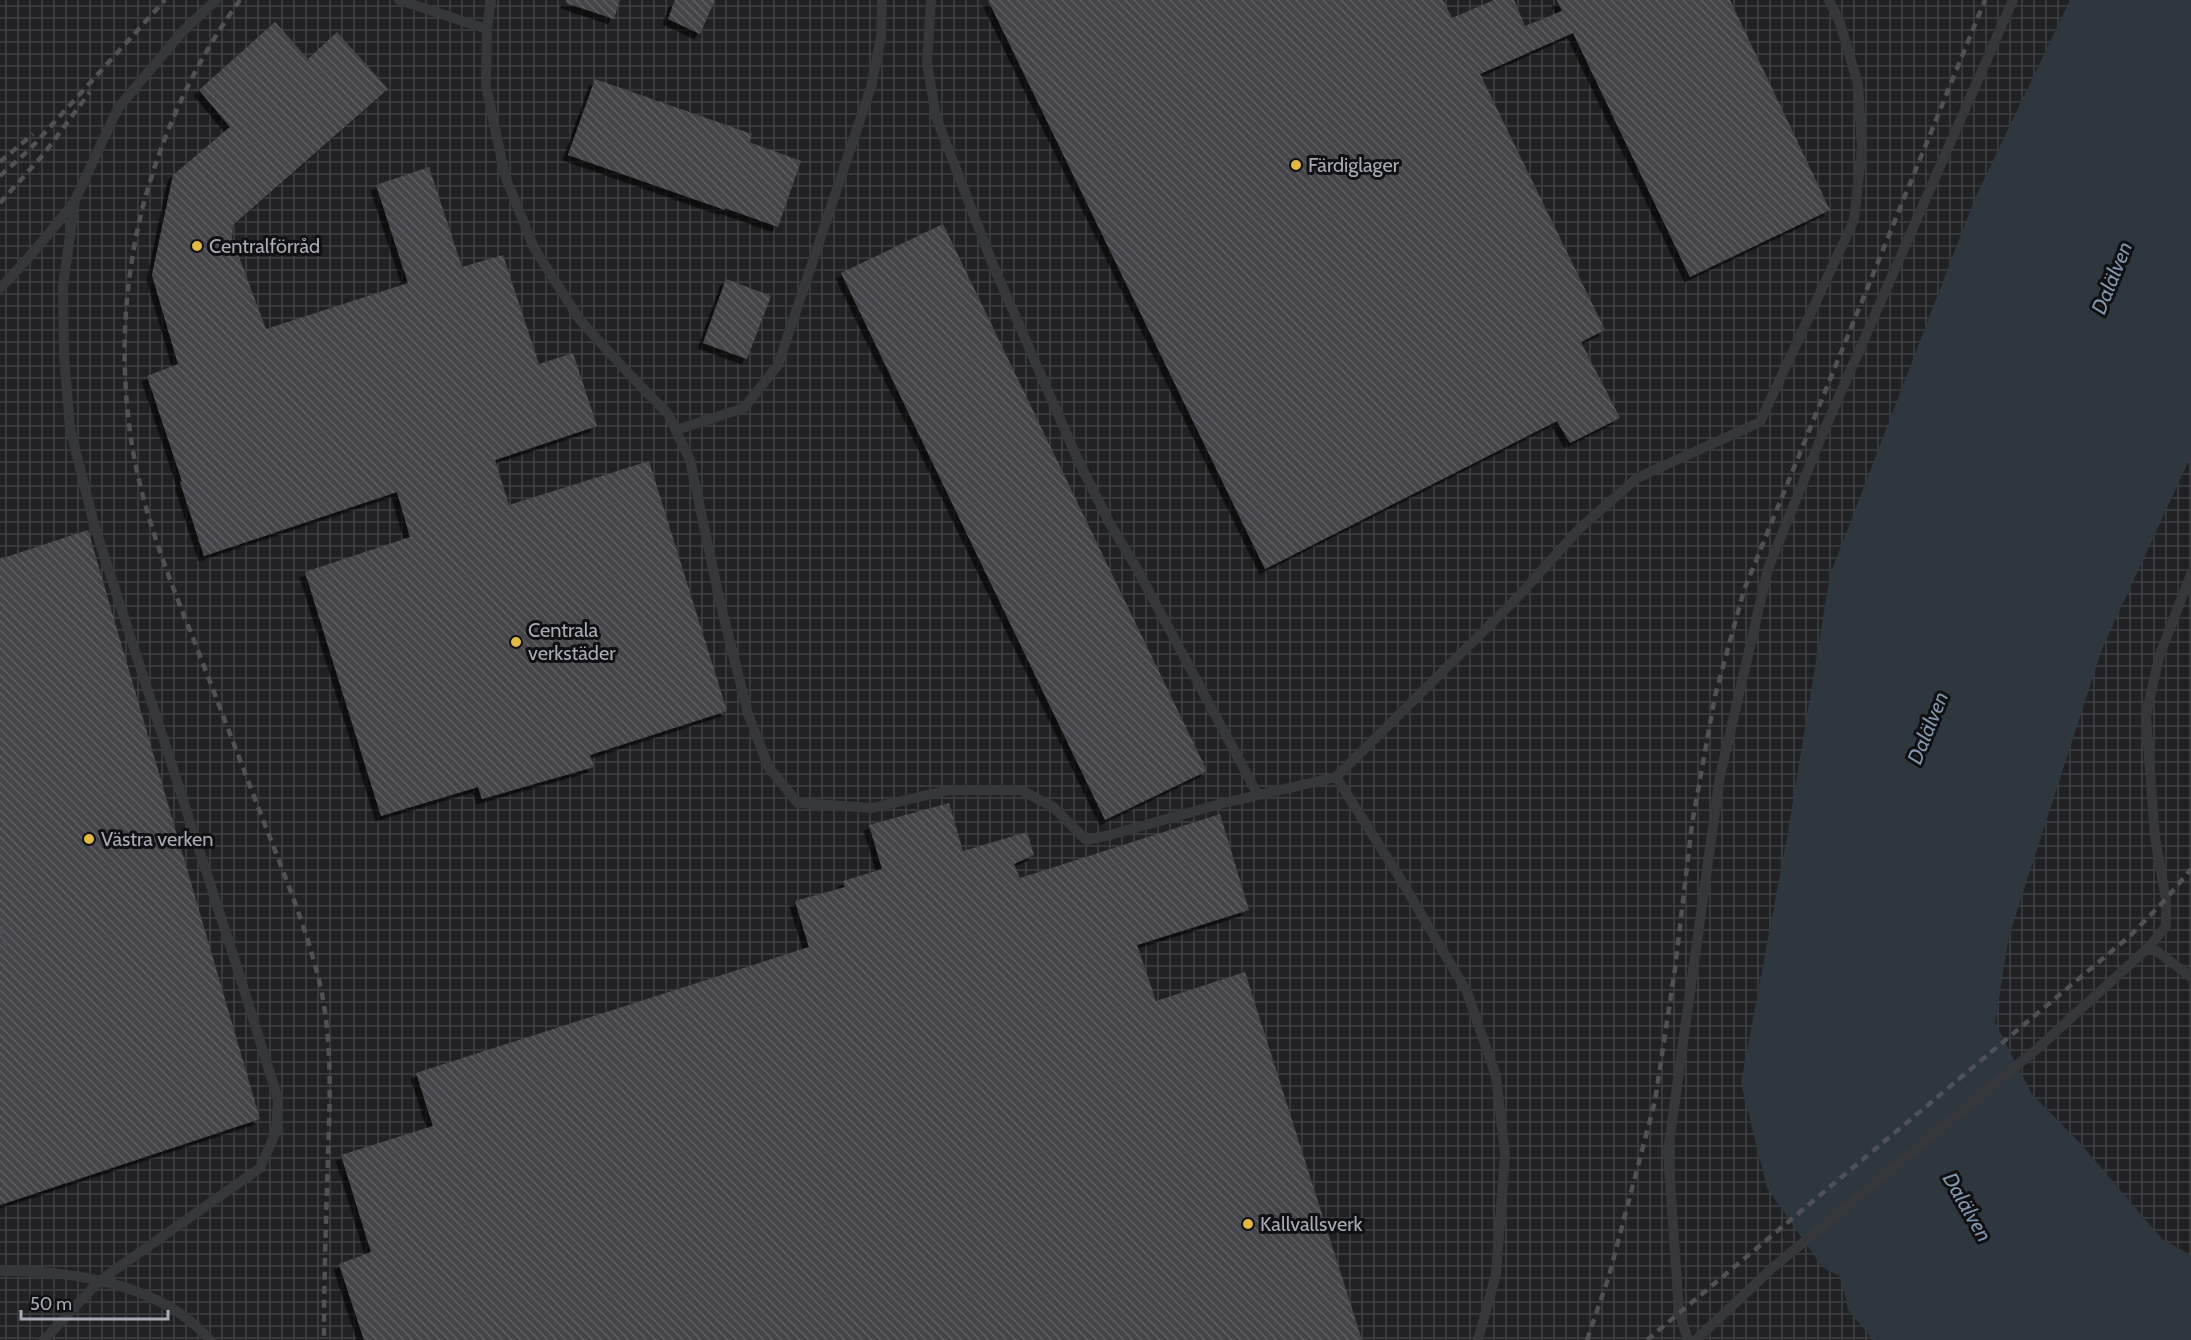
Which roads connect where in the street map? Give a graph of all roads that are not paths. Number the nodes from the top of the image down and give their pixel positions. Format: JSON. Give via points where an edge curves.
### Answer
{"nodes":[{"id":1,"x":216,"y":0,"type":"edge"},
{"id":2,"x":399,"y":0,"type":"edge"},
{"id":3,"x":491,"y":0,"type":"edge"},
{"id":4,"x":882,"y":0,"type":"edge"},
{"id":5,"x":931,"y":0,"type":"edge"},
{"id":6,"x":1829,"y":0,"type":"edge"},
{"id":7,"x":2013,"y":0,"type":"edge"},
{"id":8,"x":487,"y":29,"type":"junction"},
{"id":9,"x":75,"y":200,"type":"junction"},
{"id":10,"x":0,"y":288,"type":"edge"},
{"id":11,"x":676,"y":430,"type":"junction"},
{"id":12,"x":2191,"y":574,"type":"edge"},
{"id":13,"x":1336,"y":777,"type":"junction"},
{"id":14,"x":1258,"y":795,"type":"junction"},
{"id":15,"x":2150,"y":946,"type":"junction"},
{"id":16,"x":2191,"y":977,"type":"edge"},
{"id":17,"x":0,"y":1271,"type":"edge"},
{"id":18,"x":99,"y":1281,"type":"junction"},
{"id":19,"x":45,"y":1340,"type":"edge"},
{"id":20,"x":210,"y":1340,"type":"edge"},
{"id":21,"x":1478,"y":1340,"type":"edge"},
{"id":22,"x":1688,"y":1340,"type":"edge"},
{"id":23,"x":1696,"y":1340,"type":"edge"}],
"edges":[{"from":1,"to":9,"type":"lane","via":[[182,32],[118,108]]},
{"from":2,"to":8,"type":"lane"},
{"from":3,"to":8,"type":"lane"},
{"from":4,"to":11,"type":"lane","via":[[881,37],[872,87],[778,365],[744,408]]},
{"from":5,"to":14,"type":"lane","via":[[927,63],[936,117],[993,265],[1105,514]]},
{"from":6,"to":13,"type":"lane","via":[[1858,84],[1862,147],[1854,220],[1760,422],[1637,478],[1580,528],[1514,601]]},
{"from":7,"to":22,"type":"lane","via":[[1820,440],[1768,569],[1720,776],[1668,1151],[1679,1312]]},
{"from":8,"to":11,"type":"lane","via":[[486,86],[505,176],[534,248],[580,320],[668,414]]},
{"from":9,"to":10,"type":"lane"},
{"from":9,"to":18,"type":"lane","via":[[63,286],[70,428],[94,524],[278,1098],[276,1132],[260,1168]]},
{"from":11,"to":14,"type":"lane","via":[[690,460],[748,714],[769,768],[798,803],[872,808],[948,790],[1021,790],[1053,807],[1086,840]]},
{"from":12,"to":15,"type":"lane","via":[[2159,657],[2146,716],[2155,838],[2166,899],[2166,926]]},
{"from":13,"to":14,"type":"lane"},
{"from":13,"to":21,"type":"lane","via":[[1467,992],[1496,1076],[1505,1155],[1496,1274]]},
{"from":15,"to":16,"type":"lane"},
{"from":15,"to":23,"type":"lane","via":[[2039,1047],[1770,1270]]},
{"from":17,"to":18,"type":"lane","via":[[52,1271]]},
{"from":18,"to":19,"type":"lane"},
{"from":18,"to":20,"type":"lane","via":[[158,1299],[198,1326]]}]}
